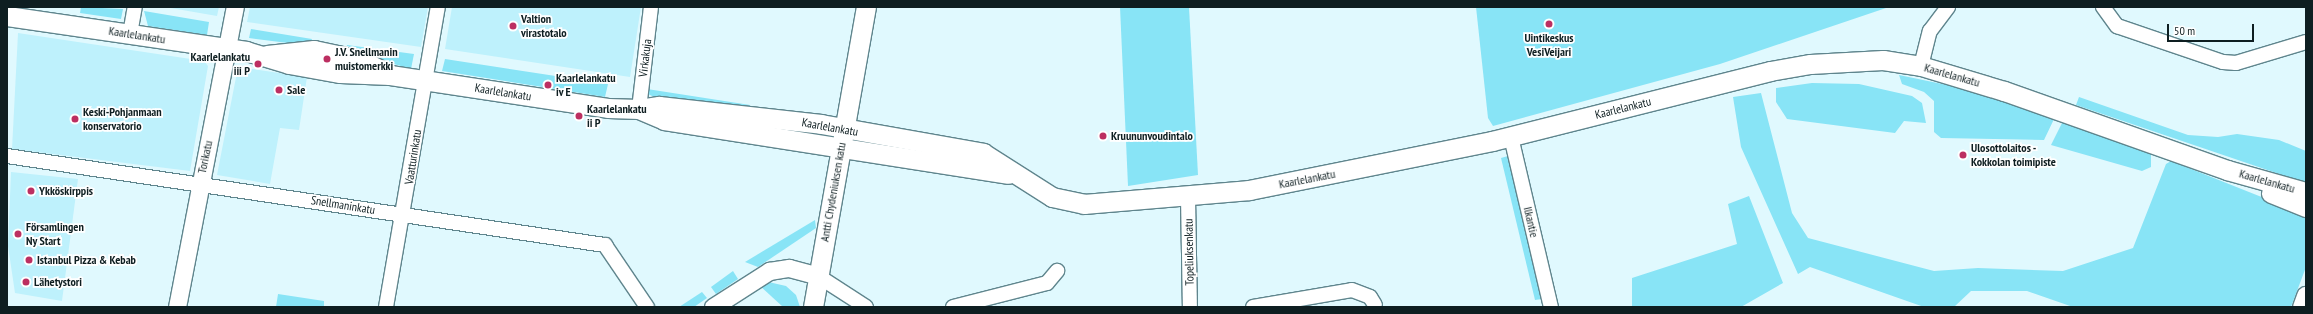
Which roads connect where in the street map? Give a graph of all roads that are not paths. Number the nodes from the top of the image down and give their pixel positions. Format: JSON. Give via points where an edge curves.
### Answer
{"nodes":[{"id":1,"x":8,"y":7,"type":"edge"},
{"id":2,"x":135,"y":7,"type":"edge"},
{"id":3,"x":235,"y":7,"type":"edge"},
{"id":4,"x":438,"y":7,"type":"edge"},
{"id":5,"x":651,"y":7,"type":"edge"},
{"id":6,"x":866,"y":7,"type":"edge"},
{"id":7,"x":1948,"y":7,"type":"edge"},
{"id":8,"x":2103,"y":7,"type":"edge"},
{"id":9,"x":7,"y":16,"type":"edge"},
{"id":10,"x":7,"y":24,"type":"edge"},
{"id":11,"x":130,"y":34,"type":"junction"},
{"id":12,"x":2306,"y":42,"type":"edge"},
{"id":13,"x":226,"y":49,"type":"junction"},
{"id":14,"x":1921,"y":66,"type":"junction"},
{"id":15,"x":426,"y":80,"type":"junction"},
{"id":16,"x":639,"y":109,"type":"junction"},
{"id":17,"x":843,"y":137,"type":"junction"},
{"id":18,"x":1511,"y":137,"type":"junction"},
{"id":19,"x":7,"y":156,"type":"edge"},
{"id":20,"x":2227,"y":170,"type":"junction"},
{"id":21,"x":199,"y":183,"type":"junction"},
{"id":22,"x":2306,"y":192,"type":"edge"},
{"id":23,"x":1188,"y":197,"type":"junction"},
{"id":24,"x":2306,"y":207,"type":"edge"},
{"id":25,"x":404,"y":214,"type":"junction"},
{"id":26,"x":1057,"y":271,"type":"dead end"},
{"id":27,"x":818,"y":276,"type":"junction"},
{"id":28,"x":2306,"y":296,"type":"edge"},
{"id":29,"x":1375,"y":306,"type":"dead end"},
{"id":30,"x":177,"y":307,"type":"edge"},
{"id":31,"x":386,"y":307,"type":"edge"},
{"id":32,"x":647,"y":307,"type":"edge"},
{"id":33,"x":713,"y":307,"type":"edge"},
{"id":34,"x":813,"y":307,"type":"edge"},
{"id":35,"x":866,"y":307,"type":"edge"},
{"id":36,"x":953,"y":307,"type":"edge"},
{"id":37,"x":1190,"y":307,"type":"edge"},
{"id":38,"x":1253,"y":307,"type":"edge"},
{"id":39,"x":1551,"y":307,"type":"edge"},
{"id":40,"x":2302,"y":307,"type":"edge"}],
"edges":[{"from":1,"to":9,"type":"street"},
{"from":2,"to":11,"type":"street"},
{"from":3,"to":13,"type":"street","name":"Torikatu"},
{"from":4,"to":15,"type":"street","name":"Vaatturinkatu"},
{"from":5,"to":16,"type":"street","name":"Virkakuja"},
{"from":6,"to":17,"type":"main road","name":"Antti Chydeniuksen katu"},
{"from":7,"to":14,"type":"street","via":[[1930,31]]},
{"from":8,"to":12,"type":"street","via":[[2117,26],[2223,62],[2236,63]]},
{"from":9,"to":10,"type":"street"},
{"from":9,"to":11,"type":"main road","name":"Kaarlelankatu"},
{"from":11,"to":13,"type":"main road","name":"Kaarlelankatu"},
{"from":13,"to":15,"type":"main road","name":"Kaarlelankatu","via":[[267,55],[312,69],[372,77],[390,75]]},
{"from":13,"to":21,"type":"street","name":"Torikatu"},
{"from":14,"to":18,"type":"main road","name":"Kaarlelankatu","via":[[1883,60],[1810,64],[1725,82]]},
{"from":14,"to":20,"type":"main road","name":"Kaarlelankatu","via":[[2004,91]]},
{"from":15,"to":16,"type":"main road","name":"Kaarlelankatu"},
{"from":15,"to":25,"type":"street","name":"Vaatturinkatu"},
{"from":16,"to":17,"type":"main road","name":"Kaarlelankatu","via":[[660,106]]},
{"from":17,"to":23,"type":"main road","name":"Kaarlelankatu","via":[[983,153],[1013,175],[1072,203]]},
{"from":17,"to":27,"type":"main road","name":"Antti Chydeniuksen katu"},
{"from":18,"to":23,"type":"main road","name":"Kaarlelankatu","via":[[1316,177]]},
{"from":18,"to":39,"type":"street","name":"Ilkantie"},
{"from":19,"to":21,"type":"street","name":"Snellmaninkatu"},
{"from":20,"to":22,"type":"main road","name":"Kaarlelankatu"},
{"from":20,"to":24,"type":"main road","name":"Kaarlelankatu","via":[[2261,190]]},
{"from":21,"to":25,"type":"street","name":"Snellmaninkatu"},
{"from":21,"to":30,"type":"street","name":"Torikatu"},
{"from":23,"to":37,"type":"street","name":"Topeliuksenkatu"},
{"from":25,"to":31,"type":"street","name":"Vaatturinkatu"},
{"from":25,"to":32,"type":"street","name":"Snellmaninkatu","via":[[605,245]]},
{"from":26,"to":36,"type":"street","via":[[1047,283]]},
{"from":27,"to":33,"type":"street","via":[[789,268],[769,271]]},
{"from":27,"to":34,"type":"main road","name":"Antti Chydeniuksen katu"},
{"from":27,"to":35,"type":"street"},
{"from":28,"to":40,"type":"main road"},
{"from":29,"to":38,"type":"street","via":[[1370,297],[1352,290]]}]}
